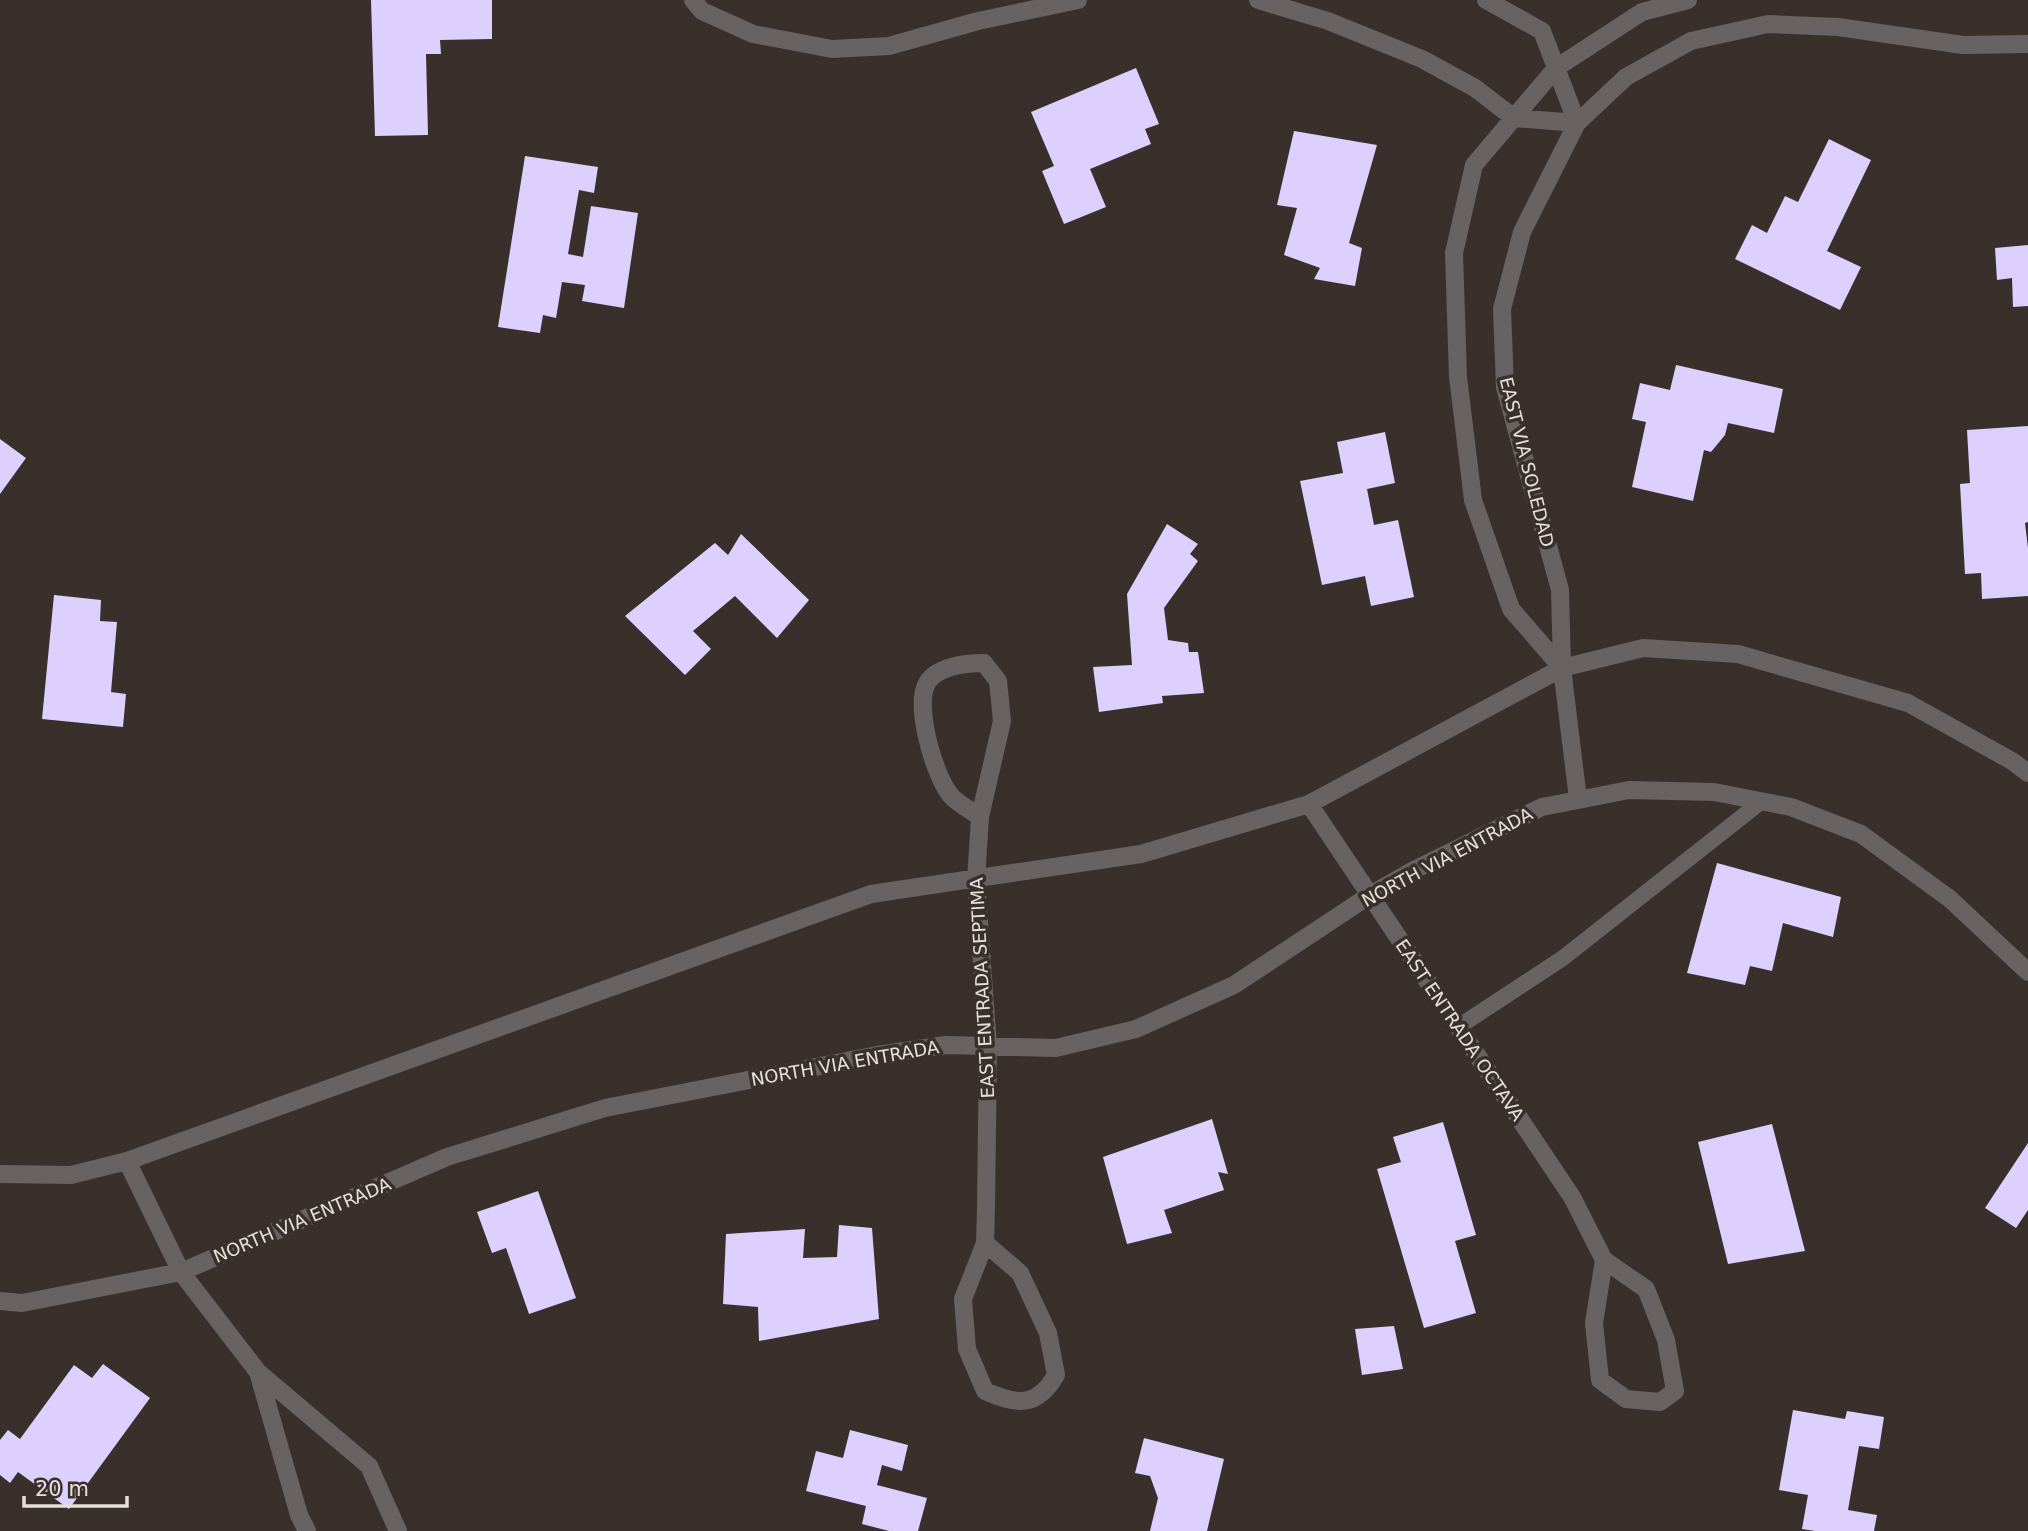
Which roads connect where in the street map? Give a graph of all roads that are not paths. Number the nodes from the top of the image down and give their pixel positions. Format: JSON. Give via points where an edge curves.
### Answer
{"nodes":[{"id":1,"x":693,"y":0,"type":"edge"},
{"id":2,"x":1078,"y":0,"type":"edge"},
{"id":3,"x":1258,"y":0,"type":"edge"},
{"id":4,"x":1486,"y":0,"type":"edge"},
{"id":5,"x":1688,"y":0,"type":"edge"},
{"id":6,"x":2028,"y":44,"type":"edge"},
{"id":7,"x":1556,"y":68,"type":"junction"},
{"id":8,"x":1514,"y":118,"type":"junction"},
{"id":9,"x":1577,"y":123,"type":"junction"},
{"id":10,"x":1562,"y":668,"type":"junction"},
{"id":11,"x":2028,"y":773,"type":"edge"},
{"id":12,"x":1578,"y":799,"type":"junction"},
{"id":13,"x":1762,"y":801,"type":"junction"},
{"id":14,"x":1310,"y":804,"type":"junction"},
{"id":15,"x":980,"y":817,"type":"junction"},
{"id":16,"x":976,"y":880,"type":"junction"},
{"id":17,"x":1370,"y":895,"type":"junction"},
{"id":18,"x":2028,"y":972,"type":"edge"},
{"id":19,"x":1458,"y":1027,"type":"junction"},
{"id":20,"x":988,"y":1047,"type":"junction"},
{"id":21,"x":127,"y":1161,"type":"junction"},
{"id":22,"x":0,"y":1174,"type":"edge"},
{"id":23,"x":985,"y":1243,"type":"junction"},
{"id":24,"x":1604,"y":1260,"type":"junction"},
{"id":25,"x":181,"y":1272,"type":"junction"},
{"id":26,"x":0,"y":1301,"type":"edge"},
{"id":27,"x":258,"y":1372,"type":"junction"},
{"id":28,"x":307,"y":1531,"type":"edge"},
{"id":29,"x":398,"y":1531,"type":"edge"}],
"edges":[{"from":1,"to":2,"type":"street","via":[[702,10],[753,34],[832,49],[889,46]]},
{"from":3,"to":8,"type":"street","via":[[1328,21],[1422,58],[1475,88]]},
{"from":4,"to":7,"type":"street","via":[[1542,31]]},
{"from":5,"to":7,"type":"street","via":[[1642,12]]},
{"from":6,"to":9,"type":"street","name":"EAST VIA SOLEDAD","via":[[1964,45],[1838,27],[1768,24],[1691,41],[1626,77]]},
{"from":7,"to":8,"type":"street"},
{"from":7,"to":9,"type":"street"},
{"from":8,"to":9,"type":"street"},
{"from":8,"to":10,"type":"street","via":[[1474,165],[1454,253],[1458,377],[1474,500],[1511,609]]},
{"from":9,"to":10,"type":"street","name":"EAST VIA SOLEDAD","via":[[1522,232],[1502,309],[1505,387],[1560,590]]},
{"from":10,"to":11,"type":"street","via":[[1643,648],[1738,653],[1908,703]]},
{"from":10,"to":12,"type":"street","name":"EAST VIA SOLEDAD"},
{"from":10,"to":14,"type":"street"},
{"from":12,"to":13,"type":"street","name":"NORTH VIA ENTRADA","via":[[1629,790],[1714,792]]},
{"from":12,"to":17,"type":"street","name":"NORTH VIA ENTRADA","via":[[1542,807]]},
{"from":13,"to":18,"type":"street","name":"NORTH VIA ENTRADA","via":[[1861,834],[1950,899]]},
{"from":13,"to":19,"type":"lane","via":[[1563,958]]},
{"from":14,"to":16,"type":"street","via":[[1141,854]]},
{"from":14,"to":17,"type":"street","name":"EAST ENTRADA OCTAVA"},
{"from":15,"to":15,"type":"street","name":"EAST ENTRADA SEPTIMA","via":[[1002,721],[998,681],[984,663],[970,663],[942,670],[926,684],[922,707],[932,760],[945,785],[952,797]]},
{"from":15,"to":16,"type":"street","name":"EAST ENTRADA SEPTIMA"},
{"from":16,"to":20,"type":"street","name":"EAST ENTRADA SEPTIMA"},
{"from":16,"to":21,"type":"street","via":[[871,894]]},
{"from":17,"to":19,"type":"street","name":"EAST ENTRADA OCTAVA"},
{"from":17,"to":20,"type":"street","name":"NORTH VIA ENTRADA","via":[[1234,985],[1136,1029],[1056,1048]]},
{"from":19,"to":24,"type":"street","name":"EAST ENTRADA OCTAVA","via":[[1572,1197]]},
{"from":20,"to":23,"type":"street","name":"EAST ENTRADA SEPTIMA"},
{"from":20,"to":25,"type":"street","name":"NORTH VIA ENTRADA","via":[[946,1045],[877,1055],[605,1108],[447,1157]]},
{"from":21,"to":22,"type":"street","via":[[71,1175]]},
{"from":21,"to":25,"type":"street"},
{"from":23,"to":23,"type":"street","name":"EAST ENTRADA SEPTIMA","via":[[963,1299],[967,1349],[985,1391],[1007,1401],[1034,1399],[1047,1391],[1056,1375],[1048,1334],[1020,1273]]},
{"from":24,"to":24,"type":"street","name":"EAST ENTRADA OCTAVA","via":[[1594,1323],[1600,1380],[1626,1399],[1660,1402],[1675,1391],[1666,1340],[1646,1289]]},
{"from":25,"to":26,"type":"street","name":"NORTH VIA ENTRADA","via":[[22,1303]]},
{"from":25,"to":27,"type":"street"},
{"from":27,"to":28,"type":"street"},
{"from":27,"to":29,"type":"street","via":[[369,1466]]}]}
